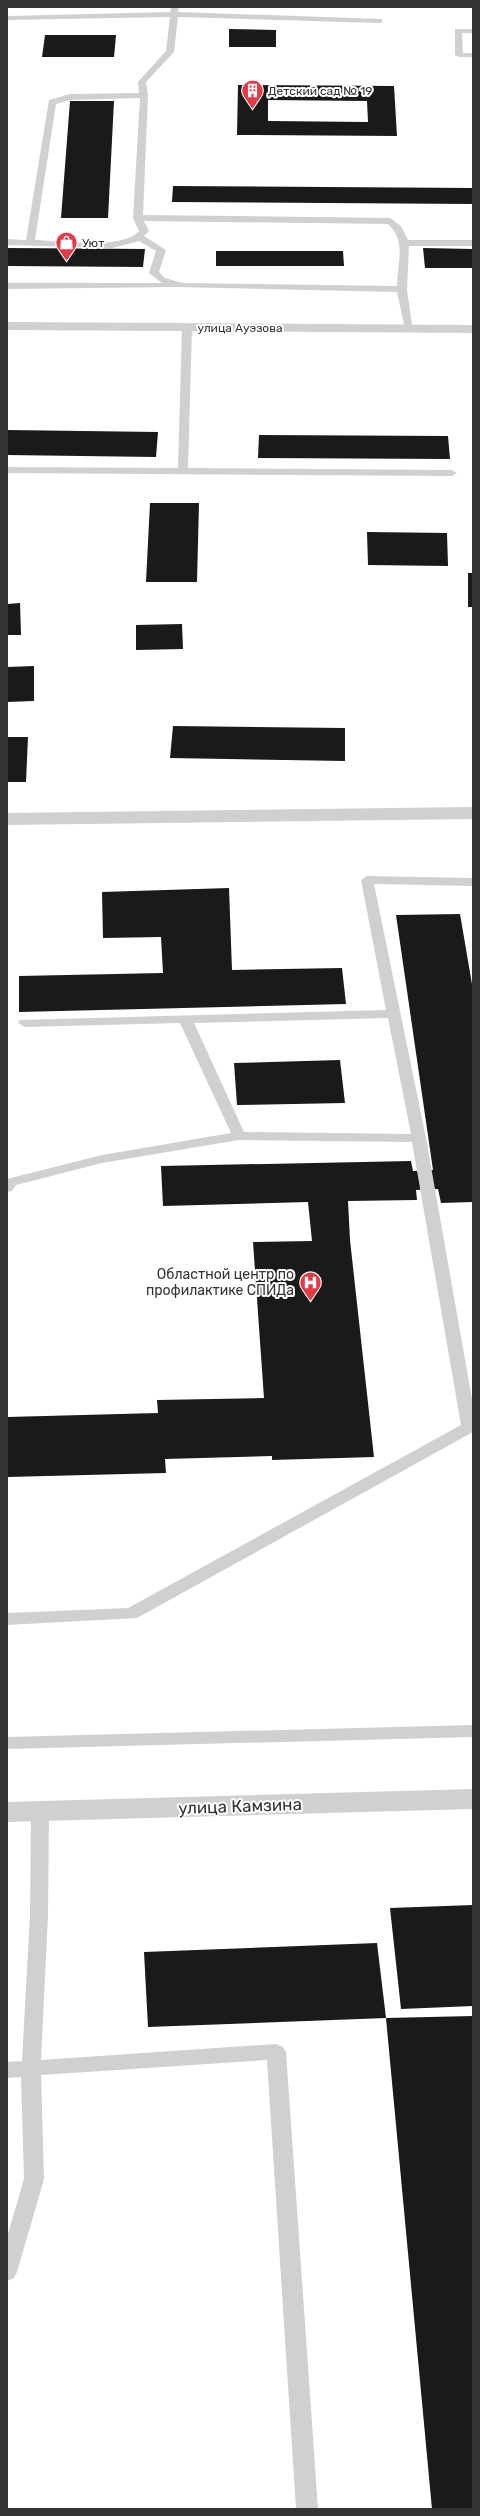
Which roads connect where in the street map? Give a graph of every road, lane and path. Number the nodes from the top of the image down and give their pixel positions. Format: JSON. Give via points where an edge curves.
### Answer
{"nodes":[{"id":1,"x":174,"y":10,"type":"edge"},
{"id":2,"x":7,"y":18,"type":"edge"},
{"id":3,"x":379,"y":21,"type":"dead end"},
{"id":4,"x":473,"y":31,"type":"edge"},
{"id":5,"x":473,"y":55,"type":"edge"},
{"id":6,"x":144,"y":95,"type":"junction"},
{"id":7,"x":138,"y":218,"type":"junction"},
{"id":8,"x":139,"y":237,"type":"junction"},
{"id":9,"x":7,"y":242,"type":"edge"},
{"id":10,"x":30,"y":242,"type":"junction"},
{"id":11,"x":406,"y":243,"type":"junction"},
{"id":12,"x":473,"y":243,"type":"edge"},
{"id":13,"x":7,"y":286,"type":"edge"},
{"id":14,"x":182,"y":286,"type":"junction"},
{"id":15,"x":402,"y":289,"type":"junction"},
{"id":16,"x":7,"y":326,"type":"edge"},
{"id":17,"x":187,"y":328,"type":"junction"},
{"id":18,"x":410,"y":329,"type":"junction"},
{"id":19,"x":473,"y":329,"type":"edge"},
{"id":20,"x":7,"y":470,"type":"edge"},
{"id":21,"x":183,"y":471,"type":"junction"},
{"id":22,"x":452,"y":473,"type":"dead end"},
{"id":23,"x":473,"y":814,"type":"edge"},
{"id":24,"x":7,"y":819,"type":"edge"},
{"id":25,"x":473,"y":882,"type":"edge"},
{"id":26,"x":394,"y":1014,"type":"junction"},
{"id":27,"x":185,"y":1019,"type":"junction"},
{"id":28,"x":25,"y":1023,"type":"dead end"},
{"id":29,"x":239,"y":1136,"type":"junction"},
{"id":30,"x":419,"y":1138,"type":"junction"},
{"id":31,"x":7,"y":1188,"type":"edge"},
{"id":32,"x":7,"y":1619,"type":"edge"},
{"id":33,"x":473,"y":1731,"type":"edge"},
{"id":34,"x":7,"y":1743,"type":"edge"},
{"id":35,"x":473,"y":1799,"type":"edge"},
{"id":36,"x":40,"y":1811,"type":"junction"},
{"id":37,"x":7,"y":1812,"type":"edge"},
{"id":38,"x":31,"y":2069,"type":"junction"},
{"id":39,"x":7,"y":2070,"type":"edge"},
{"id":40,"x":7,"y":2272,"type":"edge"},
{"id":41,"x":307,"y":2509,"type":"edge"}],
"edges":[{"from":1,"to":2,"type":"lane"},
{"from":1,"to":3,"type":"lane"},
{"from":1,"to":6,"type":"lane","via":[[170,52],[142,82]]},
{"from":4,"to":5,"type":"lane","via":[[458,31],[459,55]]},
{"from":6,"to":7,"type":"lane"},
{"from":6,"to":10,"type":"lane","via":[[70,97],[52,102]]},
{"from":7,"to":8,"type":"lane","via":[[144,231]]},
{"from":7,"to":11,"type":"lane","via":[[390,221],[395,224]]},
{"from":8,"to":10,"type":"lane","via":[[128,243],[113,245]]},
{"from":8,"to":14,"type":"lane","via":[[161,250],[154,273],[162,280]]},
{"from":9,"to":10,"type":"lane"},
{"from":11,"to":12,"type":"lane"},
{"from":11,"to":15,"type":"lane"},
{"from":13,"to":14,"type":"lane"},
{"from":14,"to":15,"type":"lane"},
{"from":15,"to":18,"type":"lane"},
{"from":16,"to":17,"type":"street","name":"улица Ауэзова"},
{"from":17,"to":18,"type":"street","name":"улица Ауэзова"},
{"from":17,"to":21,"type":"lane"},
{"from":18,"to":19,"type":"street","name":"улица Ауэзова"},
{"from":20,"to":21,"type":"lane"},
{"from":21,"to":22,"type":"lane"},
{"from":23,"to":24,"type":"street"},
{"from":25,"to":26,"type":"lane","via":[[367,880]]},
{"from":26,"to":27,"type":"lane"},
{"from":26,"to":30,"type":"lane"},
{"from":27,"to":28,"type":"lane"},
{"from":27,"to":29,"type":"lane"},
{"from":29,"to":30,"type":"lane"},
{"from":29,"to":31,"type":"lane","via":[[102,1159],[11,1182]]},
{"from":30,"to":32,"type":"lane","via":[[469,1427],[132,1614]]},
{"from":33,"to":34,"type":"lane"},
{"from":35,"to":36,"type":"street","name":"улица Камзина"},
{"from":36,"to":37,"type":"street","name":"улица Камзина"},
{"from":36,"to":38,"type":"lane","via":[[39,1915]]},
{"from":38,"to":39,"type":"lane"},
{"from":38,"to":40,"type":"lane","via":[[34,2178]]},
{"from":38,"to":41,"type":"lane","via":[[276,2052]]}]}
